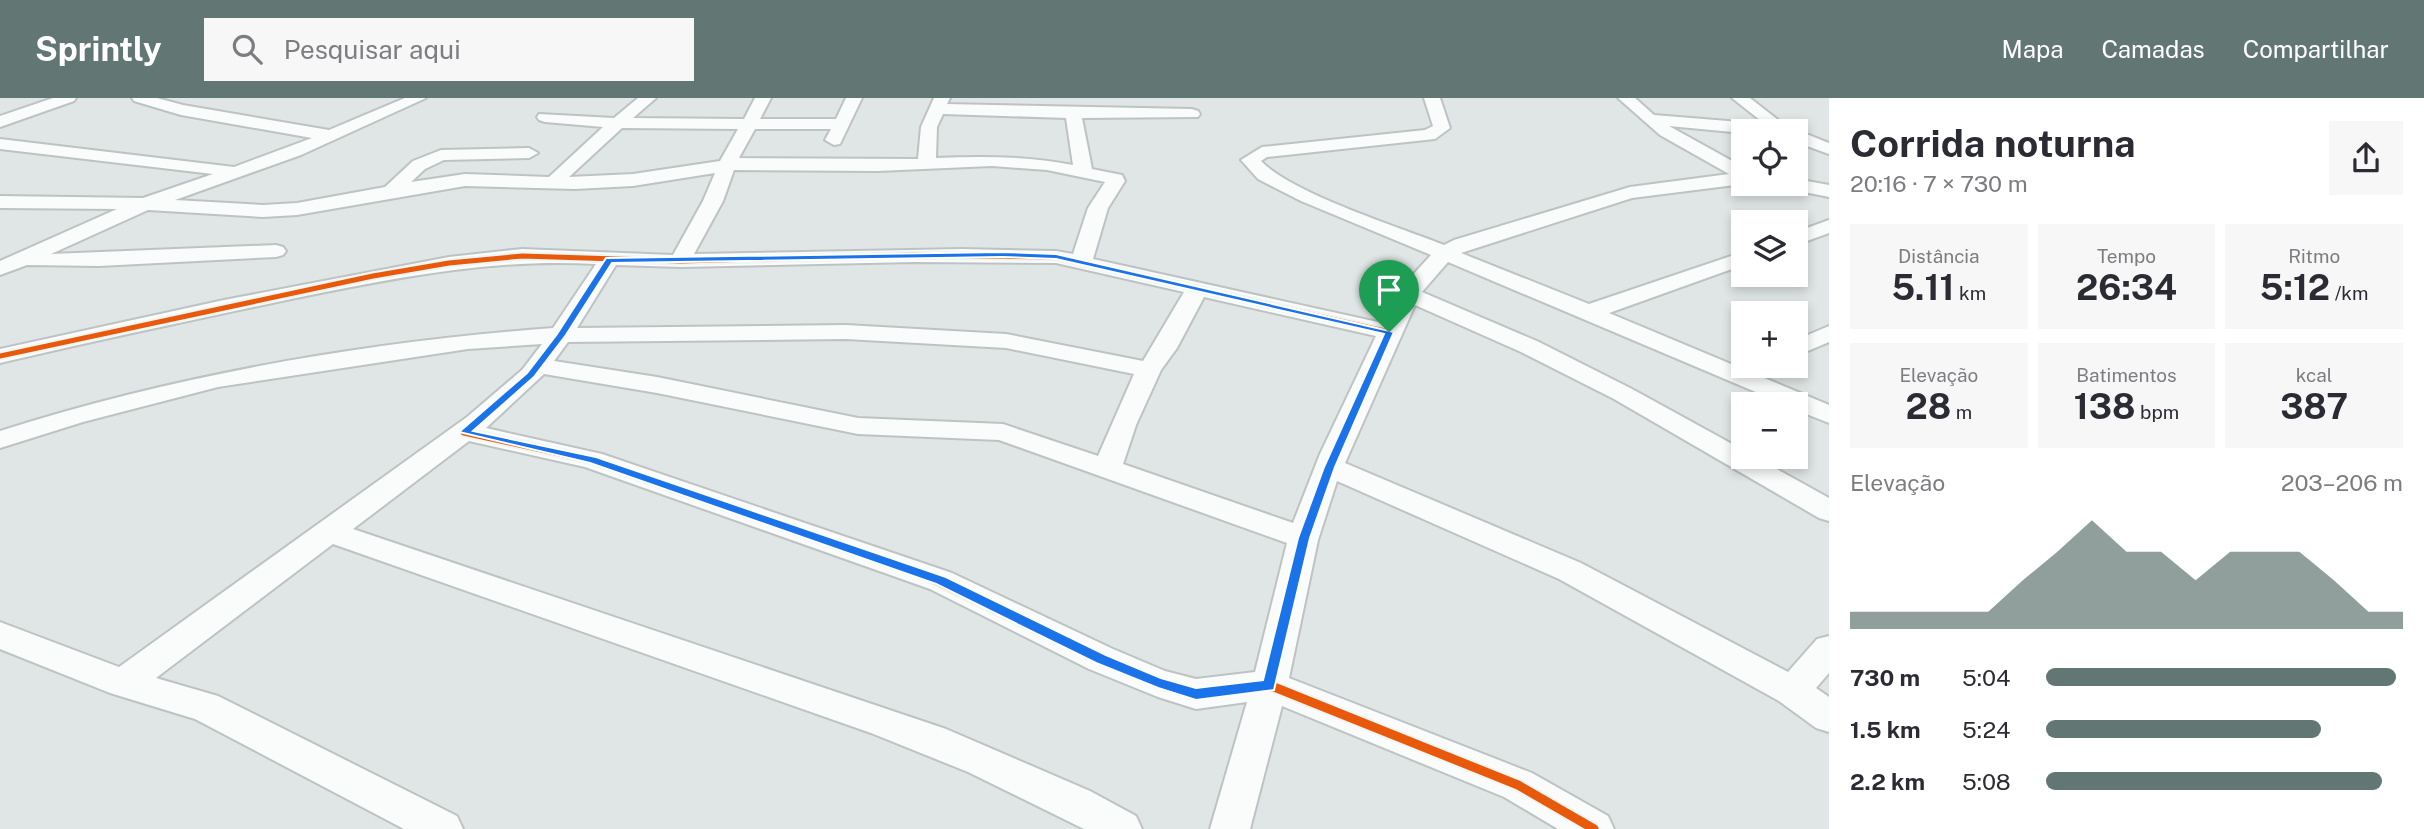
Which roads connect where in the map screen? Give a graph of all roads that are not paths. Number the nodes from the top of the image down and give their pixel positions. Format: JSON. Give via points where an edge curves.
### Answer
{"nodes":[{"id":1,"x":68,"y":98,"type":"edge"},
{"id":2,"x":140,"y":98,"type":"edge"},
{"id":3,"x":418,"y":98,"type":"edge"},
{"id":4,"x":648,"y":98,"type":"edge"},
{"id":5,"x":763,"y":98,"type":"edge"},
{"id":6,"x":854,"y":98,"type":"edge"},
{"id":7,"x":1432,"y":98,"type":"edge"},
{"id":8,"x":1626,"y":98,"type":"edge"},
{"id":9,"x":1740,"y":98,"type":"edge"},
{"id":10,"x":939,"y":104,"type":"edge"},
{"id":11,"x":1073,"y":113,"type":"junction"},
{"id":12,"x":1192,"y":114,"type":"dead end"},
{"id":13,"x":545,"y":117,"type":"dead end"},
{"id":14,"x":1651,"y":119,"type":"junction"},
{"id":15,"x":1768,"y":119,"type":"edge"},
{"id":16,"x":0,"y":122,"type":"edge"},
{"id":17,"x":620,"y":123,"type":"junction"},
{"id":18,"x":841,"y":124,"type":"junction"},
{"id":19,"x":750,"y":125,"type":"junction"},
{"id":20,"x":1731,"y":126,"type":"edge"},
{"id":21,"x":332,"y":136,"type":"junction"},
{"id":22,"x":1808,"y":141,"type":"edge"},
{"id":23,"x":0,"y":144,"type":"edge"},
{"id":24,"x":1829,"y":149,"type":"edge"},
{"id":25,"x":529,"y":153,"type":"dead end"},
{"id":26,"x":827,"y":164,"type":"junction"},
{"id":27,"x":927,"y":164,"type":"junction"},
{"id":28,"x":727,"y":165,"type":"junction"},
{"id":29,"x":1731,"y":169,"type":"edge"},
{"id":30,"x":240,"y":171,"type":"junction"},
{"id":31,"x":1083,"y":171,"type":"junction"},
{"id":32,"x":1731,"y":178,"type":"edge"},
{"id":33,"x":554,"y":182,"type":"junction"},
{"id":34,"x":1808,"y":187,"type":"edge"},
{"id":35,"x":391,"y":191,"type":"junction"},
{"id":36,"x":1829,"y":191,"type":"edge"},
{"id":37,"x":0,"y":202,"type":"edge"},
{"id":38,"x":145,"y":204,"type":"junction"},
{"id":39,"x":1829,"y":226,"type":"edge"},
{"id":40,"x":1808,"y":234,"type":"edge"},
{"id":41,"x":276,"y":251,"type":"dead end"},
{"id":42,"x":1443,"y":253,"type":"junction"},
{"id":43,"x":23,"y":260,"type":"junction"},
{"id":44,"x":609,"y":260,"type":"junction"},
{"id":45,"x":1082,"y":260,"type":"junction"},
{"id":46,"x":680,"y":261,"type":"junction"},
{"id":47,"x":1731,"y":262,"type":"edge"},
{"id":48,"x":0,"y":269,"type":"edge"},
{"id":49,"x":1196,"y":290,"type":"junction"},
{"id":50,"x":1410,"y":295,"type":"junction"},
{"id":51,"x":1586,"y":313,"type":"junction"},
{"id":52,"x":1389,"y":332,"type":"junction"},
{"id":53,"x":1829,"y":333,"type":"edge"},
{"id":54,"x":561,"y":335,"type":"junction"},
{"id":55,"x":1808,"y":343,"type":"edge"},
{"id":56,"x":0,"y":356,"type":"edge"},
{"id":57,"x":1731,"y":364,"type":"edge"},
{"id":58,"x":538,"y":366,"type":"junction"},
{"id":59,"x":1149,"y":370,"type":"junction"},
{"id":60,"x":1762,"y":378,"type":"edge"},
{"id":61,"x":1829,"y":415,"type":"edge"},
{"id":62,"x":464,"y":432,"type":"junction"},
{"id":63,"x":0,"y":440,"type":"edge"},
{"id":64,"x":1108,"y":467,"type":"junction"},
{"id":65,"x":1329,"y":467,"type":"junction"},
{"id":66,"x":1829,"y":511,"type":"edge"},
{"id":67,"x":328,"y":531,"type":"junction"},
{"id":68,"x":1304,"y":538,"type":"junction"},
{"id":69,"x":0,"y":635,"type":"edge"},
{"id":70,"x":1829,"y":649,"type":"edge"},
{"id":71,"x":123,"y":682,"type":"junction"},
{"id":72,"x":1269,"y":685,"type":"junction"},
{"id":73,"x":1792,"y":691,"type":"junction"},
{"id":74,"x":1829,"y":717,"type":"edge"},
{"id":75,"x":443,"y":829,"type":"edge"},
{"id":76,"x":1122,"y":829,"type":"edge"},
{"id":77,"x":1230,"y":829,"type":"edge"},
{"id":78,"x":1594,"y":829,"type":"edge"}],
"edges":[{"from":1,"to":16,"type":"street"},
{"from":2,"to":21,"type":"street","via":[[181,110]]},
{"from":3,"to":21,"type":"street"},
{"from":4,"to":17,"type":"street"},
{"from":5,"to":19,"type":"street"},
{"from":6,"to":18,"type":"street"},
{"from":7,"to":42,"type":"street","via":[[1442,128],[1429,135],[1262,152],[1250,160],[1264,175],[1308,197]]},
{"from":8,"to":14,"type":"street"},
{"from":9,"to":15,"type":"street"},
{"from":10,"to":11,"type":"street"},
{"from":10,"to":27,"type":"street","via":[[929,127]]},
{"from":11,"to":12,"type":"street"},
{"from":11,"to":31,"type":"street"},
{"from":13,"to":17,"type":"street"},
{"from":14,"to":20,"type":"street"},
{"from":14,"to":29,"type":"street"},
{"from":17,"to":19,"type":"street"},
{"from":17,"to":33,"type":"street"},
{"from":18,"to":19,"type":"street"},
{"from":18,"to":26,"type":"street"},
{"from":19,"to":28,"type":"street"},
{"from":21,"to":30,"type":"street"},
{"from":22,"to":24,"type":"street"},
{"from":23,"to":30,"type":"street"},
{"from":25,"to":35,"type":"street","via":[[430,158]]},
{"from":26,"to":27,"type":"street"},
{"from":26,"to":28,"type":"street"},
{"from":27,"to":31,"type":"street","via":[[992,161]]},
{"from":28,"to":33,"type":"street","via":[[633,180]]},
{"from":28,"to":46,"type":"street"},
{"from":30,"to":38,"type":"street"},
{"from":31,"to":45,"type":"street","via":[[1116,181],[1100,199]]},
{"from":32,"to":42,"type":"street","via":[[1630,192]]},
{"from":33,"to":35,"type":"street","via":[[465,180]]},
{"from":34,"to":36,"type":"street"},
{"from":35,"to":38,"type":"street","via":[[297,209]]},
{"from":37,"to":38,"type":"street"},
{"from":38,"to":43,"type":"street"},
{"from":39,"to":40,"type":"street"},
{"from":41,"to":43,"type":"street"},
{"from":42,"to":50,"type":"street"},
{"from":42,"to":51,"type":"street"},
{"from":43,"to":48,"type":"street"},
{"from":44,"to":46,"type":"street"},
{"from":44,"to":54,"type":"street"},
{"from":44,"to":56,"type":"street","via":[[499,257],[163,318]]},
{"from":45,"to":46,"type":"street","via":[[1002,255]]},
{"from":45,"to":49,"type":"street"},
{"from":47,"to":51,"type":"street"},
{"from":49,"to":52,"type":"street"},
{"from":49,"to":59,"type":"street","via":[[1166,348]]},
{"from":50,"to":52,"type":"street"},
{"from":50,"to":66,"type":"street","via":[[1623,394]]},
{"from":51,"to":57,"type":"street"},
{"from":52,"to":65,"type":"street"},
{"from":53,"to":55,"type":"street"},
{"from":54,"to":58,"type":"street"},
{"from":54,"to":59,"type":"street","via":[[846,331],[1006,341]]},
{"from":54,"to":63,"type":"street","via":[[468,342],[218,380],[74,416]]},
{"from":58,"to":62,"type":"street"},
{"from":58,"to":64,"type":"street","via":[[858,426],[1003,432]]},
{"from":59,"to":64,"type":"street"},
{"from":60,"to":61,"type":"street"},
{"from":62,"to":67,"type":"street"},
{"from":62,"to":72,"type":"street","via":[[592,460],[941,581],[1101,659],[1196,694]]},
{"from":64,"to":68,"type":"street"},
{"from":65,"to":68,"type":"street"},
{"from":65,"to":73,"type":"street","via":[[1570,571]]},
{"from":67,"to":71,"type":"street"},
{"from":67,"to":76,"type":"street","via":[[987,760]]},
{"from":68,"to":72,"type":"street"},
{"from":69,"to":71,"type":"street"},
{"from":70,"to":73,"type":"street"},
{"from":71,"to":75,"type":"street","via":[[205,707]]},
{"from":72,"to":77,"type":"street"},
{"from":72,"to":78,"type":"street","via":[[1518,785]]},
{"from":73,"to":74,"type":"street"}]}
